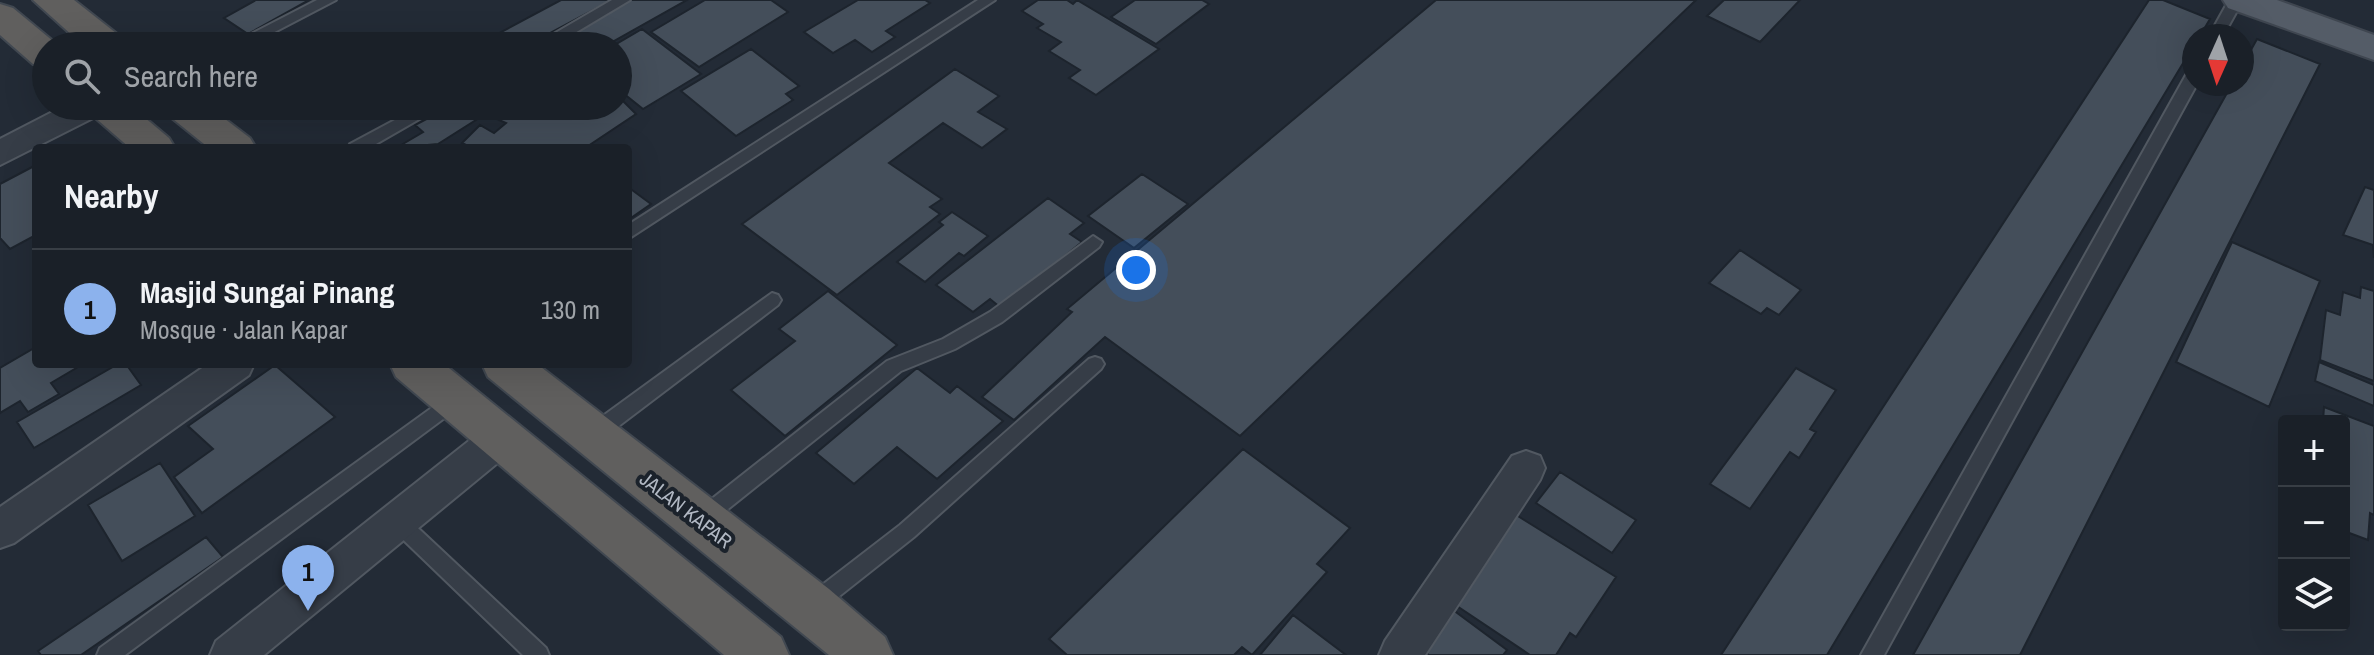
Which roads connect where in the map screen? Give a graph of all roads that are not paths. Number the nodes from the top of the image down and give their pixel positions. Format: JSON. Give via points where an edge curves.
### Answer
{"nodes":[{"id":1,"x":329,"y":0,"type":"edge"},
{"id":2,"x":623,"y":0,"type":"edge"},
{"id":3,"x":988,"y":0,"type":"edge"},
{"id":4,"x":2239,"y":0,"type":"edge"},
{"id":5,"x":62,"y":2,"type":"edge"},
{"id":6,"x":0,"y":16,"type":"edge"},
{"id":7,"x":2224,"y":24,"type":"edge"},
{"id":8,"x":93,"y":32,"type":"edge"},
{"id":9,"x":264,"y":32,"type":"edge"},
{"id":10,"x":566,"y":32,"type":"edge"},
{"id":11,"x":32,"y":43,"type":"edge"},
{"id":12,"x":2374,"y":48,"type":"edge"},
{"id":13,"x":2182,"y":96,"type":"edge"},
{"id":14,"x":63,"y":120,"type":"edge"},
{"id":15,"x":122,"y":120,"type":"edge"},
{"id":16,"x":200,"y":120,"type":"edge"},
{"id":17,"x":404,"y":120,"type":"edge"},
{"id":18,"x":150,"y":144,"type":"edge"},
{"id":19,"x":231,"y":144,"type":"edge"},
{"id":20,"x":363,"y":144,"type":"edge"},
{"id":21,"x":0,"y":153,"type":"edge"},
{"id":22,"x":632,"y":230,"type":"edge"},
{"id":23,"x":1093,"y":242,"type":"dead end"},
{"id":24,"x":772,"y":300,"type":"dead end"},
{"id":25,"x":1095,"y":364,"type":"dead end"},
{"id":26,"x":230,"y":368,"type":"edge"},
{"id":27,"x":417,"y":368,"type":"edge"},
{"id":28,"x":509,"y":368,"type":"edge"},
{"id":29,"x":455,"y":399,"type":"junction"},
{"id":30,"x":503,"y":436,"type":"junction"},
{"id":31,"x":591,"y":436,"type":"junction"},
{"id":32,"x":1526,"y":468,"type":"dead end"},
{"id":33,"x":699,"y":520,"type":"junction"},
{"id":34,"x":397,"y":521,"type":"junction"},
{"id":35,"x":0,"y":530,"type":"edge"},
{"id":36,"x":811,"y":606,"type":"junction"},
{"id":37,"x":108,"y":655,"type":"edge"},
{"id":38,"x":231,"y":655,"type":"edge"},
{"id":39,"x":538,"y":655,"type":"edge"},
{"id":40,"x":763,"y":655,"type":"edge"},
{"id":41,"x":867,"y":655,"type":"edge"},
{"id":42,"x":1400,"y":655,"type":"edge"},
{"id":43,"x":1872,"y":655,"type":"edge"}],
"edges":[{"from":1,"to":9,"type":"lane"},
{"from":2,"to":10,"type":"lane"},
{"from":3,"to":22,"type":"lane"},
{"from":4,"to":7,"type":"lane"},
{"from":4,"to":12,"type":"main road"},
{"from":5,"to":8,"type":"highway"},
{"from":6,"to":11,"type":"highway"},
{"from":13,"to":43,"type":"lane"},
{"from":14,"to":21,"type":"street"},
{"from":15,"to":18,"type":"highway"},
{"from":16,"to":19,"type":"highway"},
{"from":17,"to":20,"type":"lane"},
{"from":23,"to":33,"type":"lane","via":[[996,317],[894,366]]},
{"from":24,"to":31,"type":"lane"},
{"from":25,"to":36,"type":"lane","via":[[907,531]]},
{"from":26,"to":35,"type":"street"},
{"from":27,"to":29,"type":"highway"},
{"from":28,"to":31,"type":"highway","name":"JALAN KAPAR"},
{"from":29,"to":30,"type":"highway"},
{"from":29,"to":37,"type":"lane"},
{"from":30,"to":34,"type":"street"},
{"from":30,"to":40,"type":"highway"},
{"from":31,"to":33,"type":"highway","name":"JALAN KAPAR"},
{"from":32,"to":42,"type":"street"},
{"from":33,"to":36,"type":"highway","name":"JALAN KAPAR"},
{"from":34,"to":38,"type":"street"},
{"from":34,"to":39,"type":"lane"},
{"from":36,"to":41,"type":"highway","name":"JALAN KAPAR"}]}
